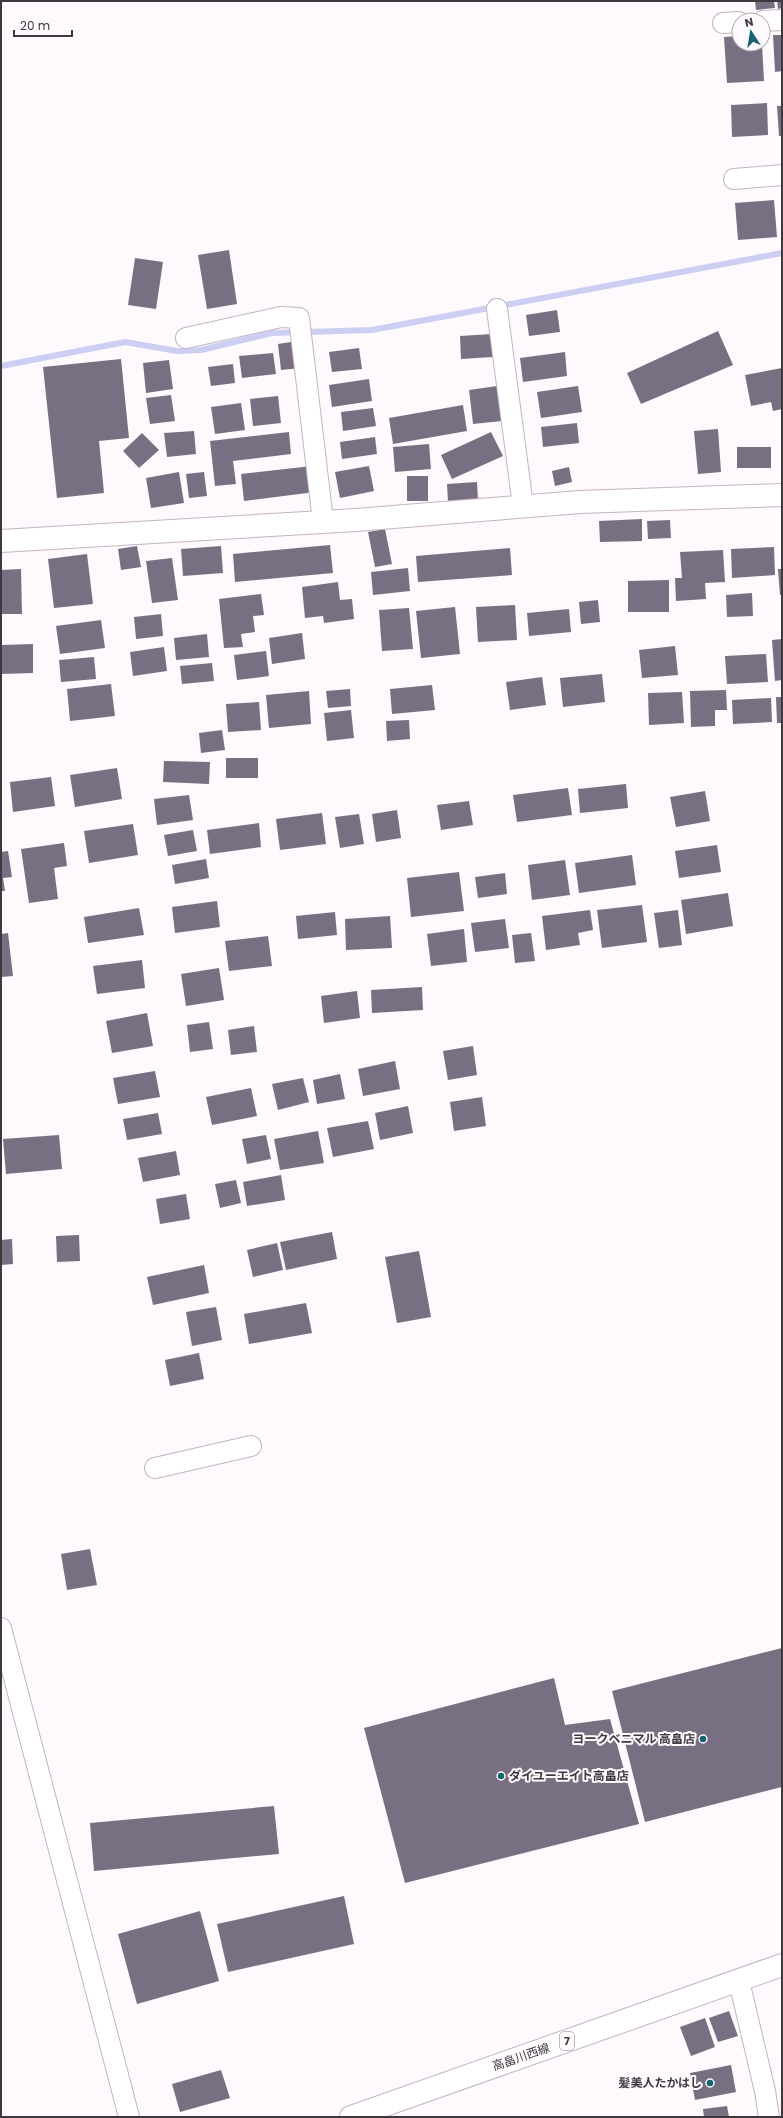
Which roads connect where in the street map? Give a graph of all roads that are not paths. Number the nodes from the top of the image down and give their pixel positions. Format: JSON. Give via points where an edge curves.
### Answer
{"nodes":[{"id":1,"x":782,"y":20,"type":"edge"},
{"id":2,"x":771,"y":21,"type":"edge"},
{"id":3,"x":782,"y":176,"type":"edge"},
{"id":4,"x":734,"y":179,"type":"dead end"},
{"id":5,"x":497,"y":309,"type":"dead end"},
{"id":6,"x":186,"y":338,"type":"dead end"},
{"id":7,"x":782,"y":495,"type":"edge"},
{"id":8,"x":523,"y":506,"type":"junction"},
{"id":9,"x":323,"y":521,"type":"junction"},
{"id":10,"x":1,"y":541,"type":"edge"},
{"id":11,"x":251,"y":1446,"type":"dead end"},
{"id":12,"x":155,"y":1468,"type":"dead end"},
{"id":13,"x":1,"y":1628,"type":"edge"},
{"id":14,"x":782,"y":1965,"type":"edge"},
{"id":15,"x":738,"y":1980,"type":"junction"},
{"id":16,"x":129,"y":2117,"type":"edge"},
{"id":17,"x":351,"y":2117,"type":"edge"},
{"id":18,"x":769,"y":2117,"type":"edge"}],
"edges":[{"from":1,"to":2,"type":"street"},
{"from":3,"to":4,"type":"street"},
{"from":5,"to":8,"type":"street"},
{"from":6,"to":9,"type":"street","via":[[281,316],[299,318]]},
{"from":7,"to":8,"type":"street"},
{"from":8,"to":9,"type":"street"},
{"from":9,"to":10,"type":"street"},
{"from":11,"to":12,"type":"street"},
{"from":13,"to":16,"type":"street"},
{"from":14,"to":15,"type":"street","name":"高畠川西線","number":"7"},
{"from":15,"to":17,"type":"street","name":"高畠川西線","number":"7"},
{"from":15,"to":18,"type":"street","via":[[762,2076]]}]}
